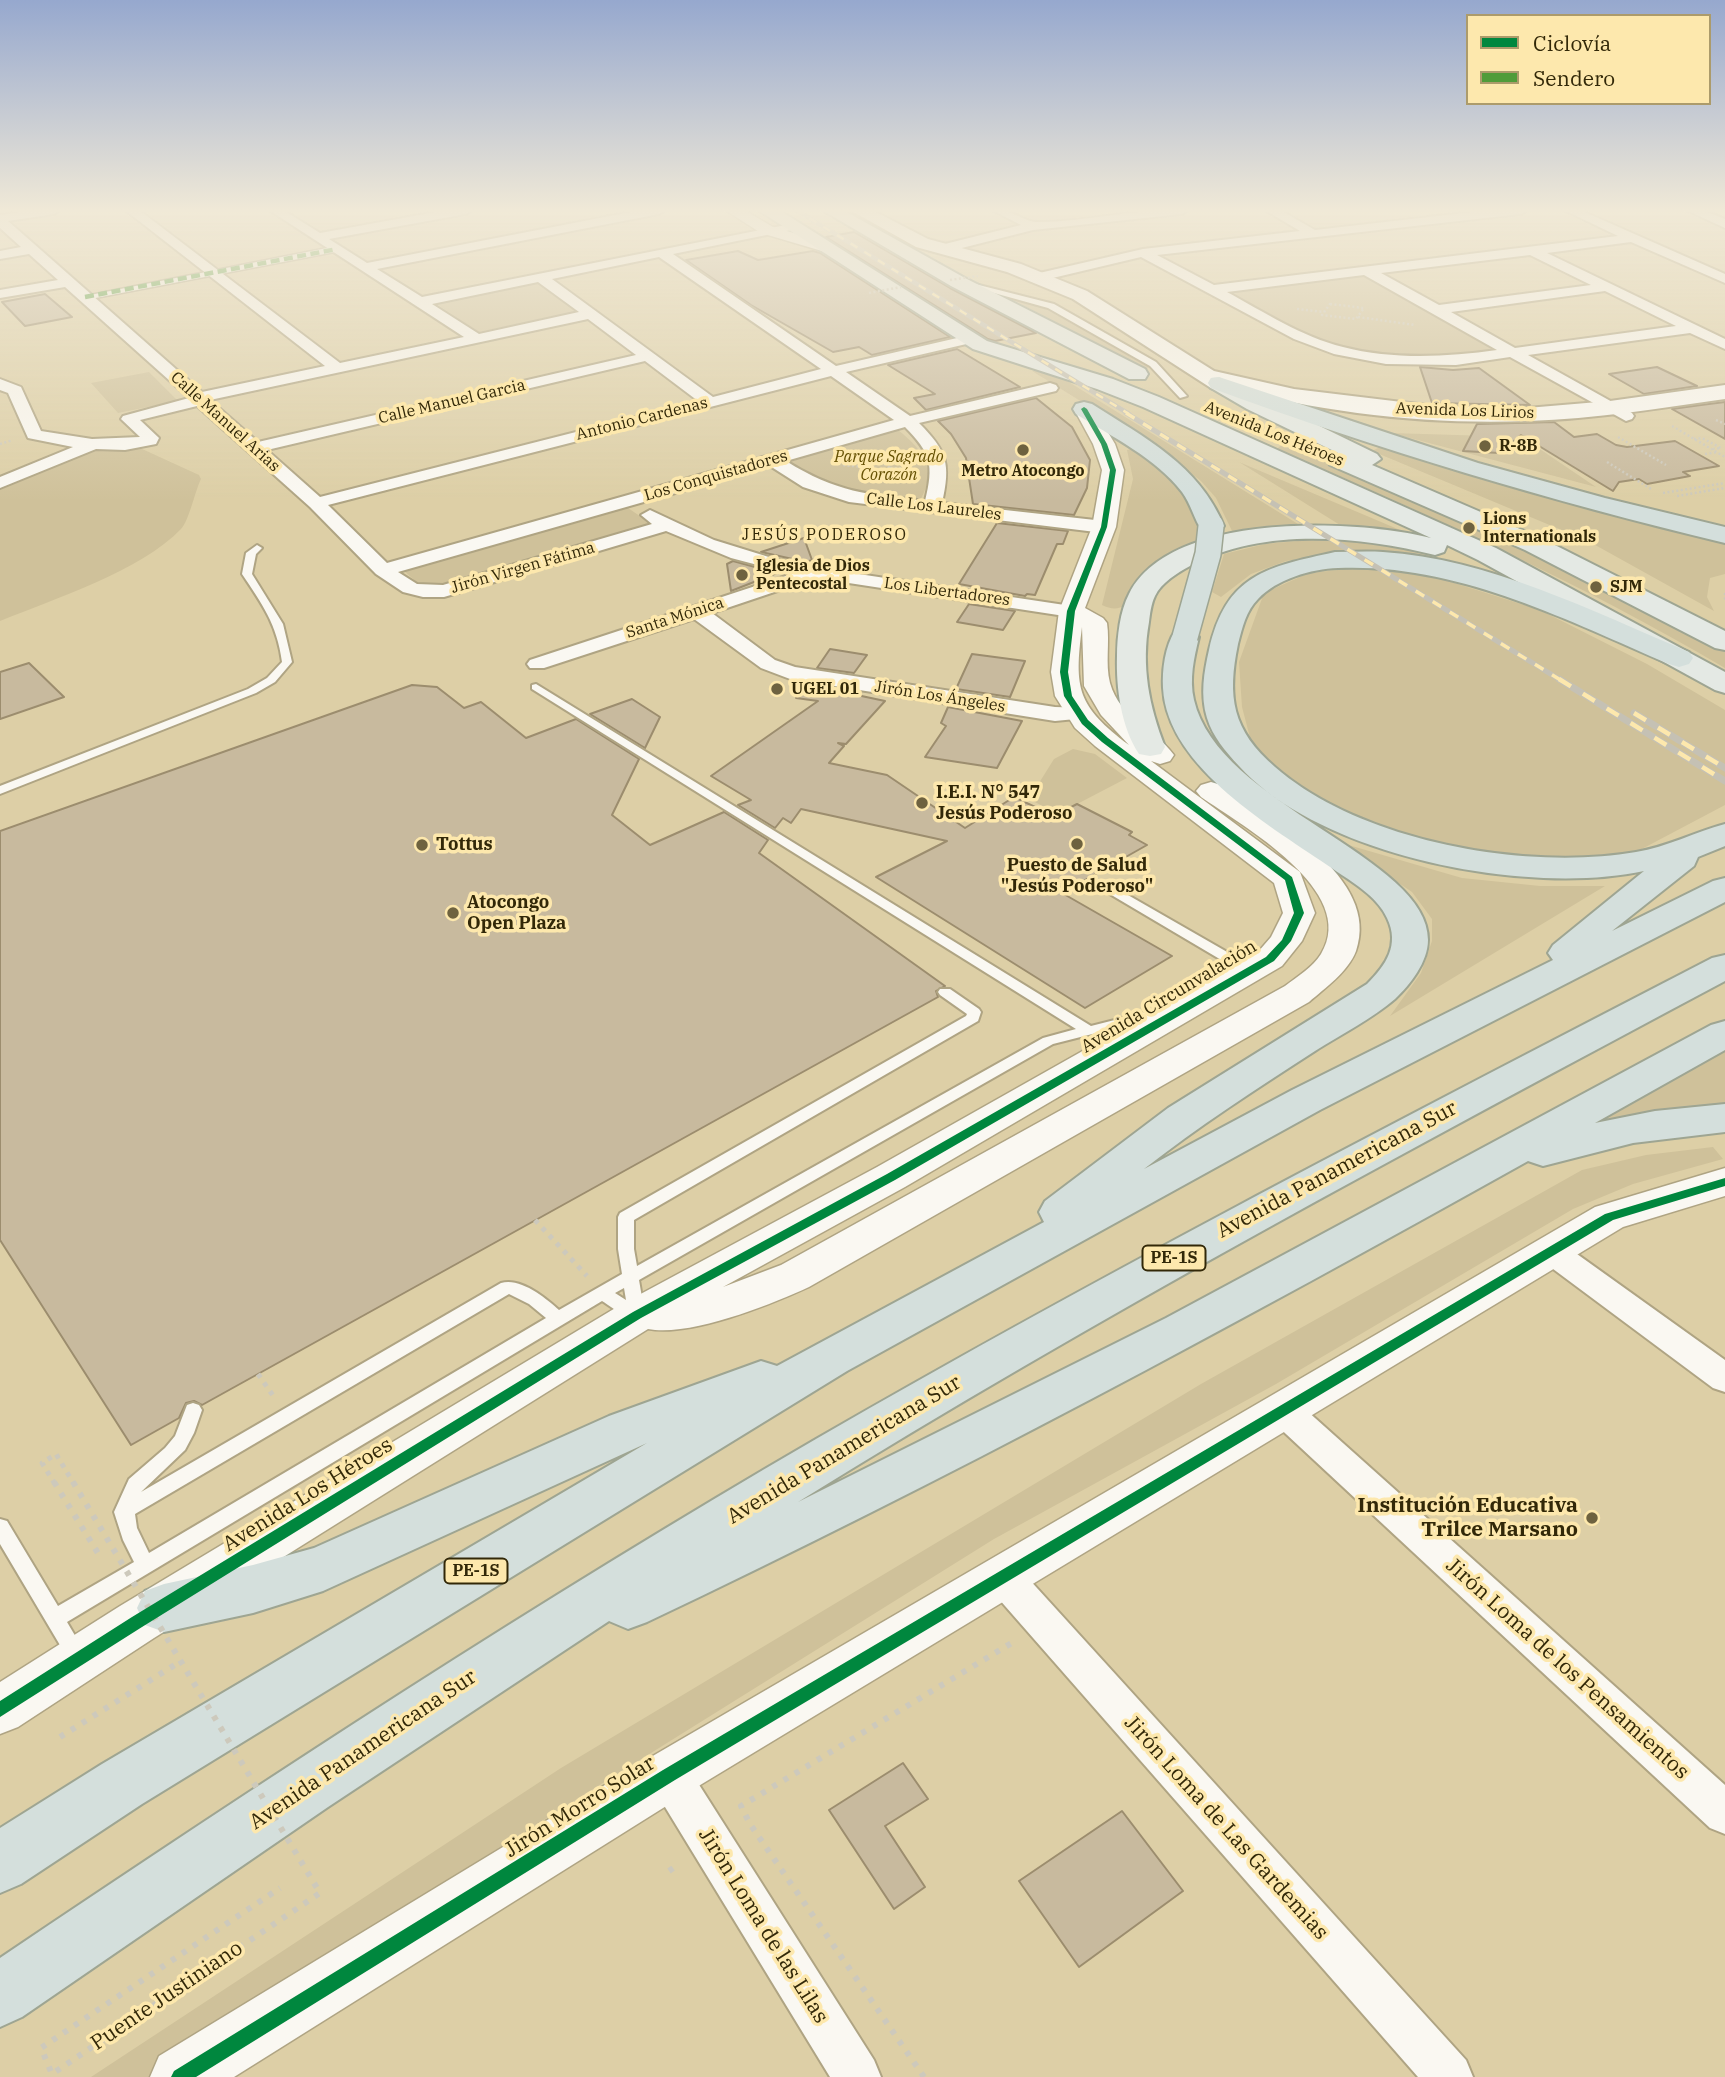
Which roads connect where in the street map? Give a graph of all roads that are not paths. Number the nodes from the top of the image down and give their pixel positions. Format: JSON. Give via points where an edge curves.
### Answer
{"nodes":[{"id":1,"x":96,"y":307,"type":"edge"},
{"id":2,"x":258,"y":307,"type":"edge"},
{"id":3,"x":428,"y":307,"type":"edge"},
{"id":4,"x":583,"y":307,"type":"edge"},
{"id":5,"x":740,"y":307,"type":"edge"},
{"id":6,"x":919,"y":307,"type":"edge"},
{"id":7,"x":1004,"y":307,"type":"edge"},
{"id":8,"x":1099,"y":307,"type":"edge"},
{"id":9,"x":1242,"y":307,"type":"edge"},
{"id":10,"x":1431,"y":307,"type":"edge"},
{"id":11,"x":1460,"y":307,"type":"edge"},
{"id":12,"x":1646,"y":307,"type":"edge"},
{"id":13,"x":1437,"y":310,"type":"junction"},
{"id":14,"x":592,"y":313,"type":"junction"},
{"id":15,"x":1690,"y":329,"type":"junction"},
{"id":16,"x":476,"y":338,"type":"junction"},
{"id":17,"x":975,"y":342,"type":"junction"},
{"id":18,"x":1725,"y":345,"type":"edge"},
{"id":19,"x":1515,"y":353,"type":"junction"},
{"id":20,"x":649,"y":356,"type":"junction"},
{"id":21,"x":337,"y":368,"type":"junction"},
{"id":22,"x":833,"y":371,"type":"junction"},
{"id":23,"x":1212,"y":379,"type":"junction"},
{"id":24,"x":0,"y":384,"type":"edge"},
{"id":25,"x":1050,"y":388,"type":"junction"},
{"id":26,"x":1725,"y":392,"type":"edge"},
{"id":27,"x":199,"y":399,"type":"junction"},
{"id":28,"x":710,"y":402,"type":"junction"},
{"id":29,"x":1084,"y":410,"type":"junction"},
{"id":30,"x":1721,"y":411,"type":"edge"},
{"id":31,"x":1617,"y":419,"type":"junction"},
{"id":32,"x":908,"y":421,"type":"junction"},
{"id":33,"x":1329,"y":432,"type":"junction"},
{"id":34,"x":96,"y":443,"type":"junction"},
{"id":35,"x":254,"y":449,"type":"junction"},
{"id":36,"x":773,"y":460,"type":"junction"},
{"id":37,"x":0,"y":483,"type":"edge"},
{"id":38,"x":627,"y":501,"type":"junction"},
{"id":39,"x":316,"y":503,"type":"junction"},
{"id":40,"x":932,"y":508,"type":"junction"},
{"id":41,"x":667,"y":525,"type":"junction"},
{"id":42,"x":1104,"y":527,"type":"junction"},
{"id":43,"x":1725,"y":535,"type":"edge"},
{"id":44,"x":257,"y":548,"type":"dead end"},
{"id":45,"x":1554,"y":552,"type":"junction"},
{"id":46,"x":383,"y":570,"type":"junction"},
{"id":47,"x":813,"y":573,"type":"junction"},
{"id":48,"x":1559,"y":592,"type":"junction"},
{"id":49,"x":696,"y":611,"type":"junction"},
{"id":50,"x":1071,"y":611,"type":"junction"},
{"id":51,"x":1725,"y":642,"type":"edge"},
{"id":52,"x":1679,"y":658,"type":"junction"},
{"id":53,"x":537,"y":664,"type":"dead end"},
{"id":54,"x":1725,"y":684,"type":"edge"},
{"id":55,"x":537,"y":687,"type":"dead end"},
{"id":56,"x":1078,"y":713,"type":"junction"},
{"id":57,"x":1150,"y":747,"type":"junction"},
{"id":58,"x":0,"y":790,"type":"edge"},
{"id":59,"x":1712,"y":841,"type":"edge"},
{"id":60,"x":1107,"y":887,"type":"dead end"},
{"id":61,"x":1725,"y":888,"type":"edge"},
{"id":62,"x":1725,"y":967,"type":"edge"},
{"id":63,"x":1250,"y":971,"type":"junction"},
{"id":64,"x":1534,"y":984,"type":"junction"},
{"id":65,"x":945,"y":992,"type":"dead end"},
{"id":66,"x":1194,"y":1005,"type":"junction"},
{"id":67,"x":1086,"y":1029,"type":"junction"},
{"id":68,"x":1725,"y":1034,"type":"edge"},
{"id":69,"x":1725,"y":1118,"type":"edge"},
{"id":70,"x":1474,"y":1171,"type":"junction"},
{"id":71,"x":1725,"y":1182,"type":"edge"},
{"id":72,"x":1552,"y":1252,"type":"junction"},
{"id":73,"x":988,"y":1271,"type":"junction"},
{"id":74,"x":623,"y":1295,"type":"junction"},
{"id":75,"x":558,"y":1319,"type":"junction"},
{"id":76,"x":830,"y":1358,"type":"junction"},
{"id":77,"x":1725,"y":1378,"type":"edge"},
{"id":78,"x":193,"y":1410,"type":"dead end"},
{"id":79,"x":1284,"y":1411,"type":"junction"},
{"id":80,"x":123,"y":1512,"type":"junction"},
{"id":81,"x":0,"y":1527,"type":"edge"},
{"id":82,"x":1004,"y":1578,"type":"junction"},
{"id":83,"x":155,"y":1586,"type":"junction"},
{"id":84,"x":54,"y":1619,"type":"junction"},
{"id":85,"x":79,"y":1660,"type":"junction"},
{"id":86,"x":486,"y":1669,"type":"junction"},
{"id":87,"x":0,"y":1710,"type":"edge"},
{"id":88,"x":669,"y":1775,"type":"junction"},
{"id":89,"x":1725,"y":1813,"type":"edge"},
{"id":90,"x":0,"y":1863,"type":"edge"},
{"id":91,"x":0,"y":1995,"type":"edge"},
{"id":92,"x":180,"y":2077,"type":"edge"},
{"id":93,"x":857,"y":2077,"type":"edge"},
{"id":94,"x":1449,"y":2077,"type":"edge"}],
"edges":[{"from":1,"to":27,"type":"street","name":"Calle Manuel Arias"},
{"from":2,"to":21,"type":"street"},
{"from":3,"to":16,"type":"street"},
{"from":4,"to":14,"type":"street"},
{"from":5,"to":22,"type":"street"},
{"from":6,"to":17,"type":"main road","name":"Avenida Los Héroes"},
{"from":7,"to":45,"type":"main road","name":"Avenida Los Héroes","via":[[1183,396]]},
{"from":8,"to":23,"type":"main road","name":"Avenida Los Héroes"},
{"from":9,"to":19,"type":"street","via":[[1298,336],[1362,355],[1430,361]]},
{"from":10,"to":13,"type":"street"},
{"from":11,"to":13,"type":"street"},
{"from":12,"to":15,"type":"street"},
{"from":13,"to":19,"type":"street"},
{"from":14,"to":16,"type":"street"},
{"from":14,"to":20,"type":"street"},
{"from":15,"to":18,"type":"street"},
{"from":15,"to":19,"type":"street"},
{"from":16,"to":21,"type":"street"},
{"from":17,"to":22,"type":"street","name":"Antonio Cardenas"},
{"from":17,"to":25,"type":"main road","name":"Avenida Circunvalación"},
{"from":17,"to":48,"type":"main road","name":"Avenida Los Héroes","via":[[1162,407],[1488,554]]},
{"from":19,"to":31,"type":"street"},
{"from":20,"to":28,"type":"street"},
{"from":20,"to":35,"type":"street","name":"Calle Manuel Garcia"},
{"from":21,"to":27,"type":"street"},
{"from":22,"to":28,"type":"street","name":"Antonio Cardenas"},
{"from":22,"to":32,"type":"street"},
{"from":23,"to":31,"type":"main road","name":"Avenida Los Lirios","via":[[1303,396],[1449,414]]},
{"from":23,"to":33,"type":"main road"},
{"from":24,"to":34,"type":"street","via":[[15,390],[34,433]]},
{"from":25,"to":29,"type":"main road","name":"Avenida Circunvalación"},
{"from":25,"to":32,"type":"street","name":"Los Conquistadores"},
{"from":26,"to":31,"type":"main road","name":"Avenida Los Lirios"},
{"from":27,"to":34,"type":"street","via":[[129,419],[150,440]]},
{"from":27,"to":35,"type":"street","name":"Calle Manuel Arias"},
{"from":28,"to":39,"type":"street","name":"Antonio Cardenas"},
{"from":29,"to":42,"type":"street","name":"Avenida Circunvalación","via":[[1113,470]]},
{"from":29,"to":73,"type":"highway","bridge":true,"via":[[1185,479],[1201,498],[1211,526],[1208,554],[1178,665],[1178,697],[1196,739],[1210,758],[1259,802],[1379,887],[1406,921],[1409,951],[1400,970],[1380,992],[1182,1118]]},
{"from":30,"to":31,"type":"main road","name":"Avenida Los Lirios"},
{"from":31,"to":33,"type":"main road","name":"Avenida Los Lirios","via":[[1510,425],[1366,418],[1349,419]]},
{"from":32,"to":36,"type":"street","name":"Los Conquistadores"},
{"from":32,"to":40,"type":"street","via":[[930,446],[941,470]]},
{"from":33,"to":43,"type":"highway"},
{"from":33,"to":45,"type":"main road","via":[[1535,531]]},
{"from":34,"to":37,"type":"street"},
{"from":35,"to":39,"type":"street","name":"Calle Manuel Arias"},
{"from":36,"to":38,"type":"street","name":"Los Conquistadores"},
{"from":36,"to":40,"type":"street","name":"Calle Los Laureles","via":[[824,490]]},
{"from":38,"to":41,"type":"street","name":"Los Libertadores"},
{"from":38,"to":46,"type":"street","name":"Los Conquistadores"},
{"from":39,"to":46,"type":"street","name":"Calle Manuel Arias"},
{"from":40,"to":42,"type":"street","name":"Calle Los Laureles"},
{"from":41,"to":46,"type":"street","name":"Jirón Virgen Fátima","via":[[444,591],[410,588]]},
{"from":41,"to":47,"type":"street","name":"Los Libertadores","via":[[719,548]]},
{"from":42,"to":50,"type":"street","name":"Avenida Circunvalación"},
{"from":44,"to":58,"type":"lane","via":[[251,554],[247,575],[279,621],[285,643],[287,662],[271,680]]},
{"from":45,"to":51,"type":"main road","name":"Avenida Los Héroes"},
{"from":47,"to":49,"type":"street","name":"Santa Mónica"},
{"from":47,"to":50,"type":"street","name":"Los Libertadores"},
{"from":48,"to":52,"type":"main road","name":"Avenida Los Héroes"},
{"from":48,"to":57,"type":"main road","via":[[1424,544],[1366,534],[1268,534],[1226,542],[1183,558],[1159,573],[1142,593],[1134,626],[1129,676],[1136,715]]},
{"from":49,"to":53,"type":"street","name":"Santa Mónica"},
{"from":49,"to":56,"type":"street","name":"Jirón Los Ángeles","via":[[768,664],[789,673],[1045,713]]},
{"from":50,"to":56,"type":"street","name":"Avenida Circunvalación","via":[[1064,672],[1068,696]]},
{"from":50,"to":57,"type":"street","via":[[1094,623],[1095,676],[1101,694],[1114,714]]},
{"from":52,"to":54,"type":"main road","name":"Avenida Los Héroes"},
{"from":52,"to":59,"type":"highway","via":[[1460,573],[1388,560],[1321,561],[1280,573],[1253,587],[1240,600],[1231,616],[1216,690],[1228,733],[1264,773],[1309,805],[1395,841],[1475,860],[1557,868],[1623,865]]},
{"from":55,"to":67,"type":"lane"},
{"from":56,"to":63,"type":"street","name":"Avenida Circunvalación","via":[[1105,740],[1289,879],[1299,914],[1292,931],[1270,959]]},
{"from":57,"to":74,"type":"street","via":[[1305,858],[1326,879],[1344,910],[1343,929],[1338,952],[1320,975],[1297,994],[762,1292],[697,1310]]},
{"from":59,"to":64,"type":"highway","via":[[1610,914]]},
{"from":60,"to":63,"type":"lane"},
{"from":61,"to":64,"type":"highway","number":"PE-1S"},
{"from":62,"to":86,"type":"highway","name":"Avenida Panamericana Sur","number":"PE-1S","via":[[1203,1241],[829,1457]]},
{"from":63,"to":66,"type":"street","name":"Avenida Circunvalación"},
{"from":64,"to":73,"type":"highway","number":"PE-1S"},
{"from":65,"to":74,"type":"lane","via":[[974,1012],[973,1018],[626,1217]]},
{"from":66,"to":67,"type":"lane"},
{"from":66,"to":74,"type":"street","name":"Avenida Circunvalación","via":[[891,1177]]},
{"from":67,"to":74,"type":"lane","via":[[1048,1041]]},
{"from":68,"to":70,"type":"highway"},
{"from":69,"to":70,"type":"highway","via":[[1616,1130]]},
{"from":70,"to":86,"type":"highway","via":[[1090,1381],[908,1473]]},
{"from":71,"to":72,"type":"street","name":"Jirón Morro Solar","via":[[1609,1217]]},
{"from":72,"to":77,"type":"street"},
{"from":72,"to":79,"type":"street","name":"Jirón Morro Solar"},
{"from":73,"to":76,"type":"highway","number":"PE-1S"},
{"from":74,"to":75,"type":"lane"},
{"from":74,"to":83,"type":"street","name":"Avenida Los Héroes"},
{"from":75,"to":80,"type":"lane","via":[[538,1301],[507,1287]]},
{"from":75,"to":83,"type":"lane"},
{"from":76,"to":83,"type":"highway","via":[[626,1430],[323,1568],[253,1589]]},
{"from":76,"to":90,"type":"highway","number":"PE-1S","via":[[134,1777]]},
{"from":78,"to":80,"type":"lane","via":[[181,1443],[129,1492]]},
{"from":79,"to":82,"type":"street","name":"Jirón Morro Solar"},
{"from":79,"to":89,"type":"street","name":"Jirón Loma de los Pensamientos"},
{"from":80,"to":83,"type":"lane"},
{"from":81,"to":84,"type":"lane"},
{"from":82,"to":88,"type":"street","name":"Jirón Morro Solar"},
{"from":82,"to":94,"type":"street","name":"Jirón Loma de Las Gardemias"},
{"from":83,"to":84,"type":"lane"},
{"from":83,"to":85,"type":"street","name":"Avenida Los Héroes"},
{"from":84,"to":85,"type":"lane"},
{"from":85,"to":87,"type":"street","name":"Avenida Los Héroes"},
{"from":86,"to":91,"type":"highway","name":"Avenida Panamericana Sur","number":"PE-1S"},
{"from":88,"to":92,"type":"street","name":"Jirón Morro Solar"},
{"from":88,"to":93,"type":"street","name":"Jirón Loma de las Lilas"}]}
